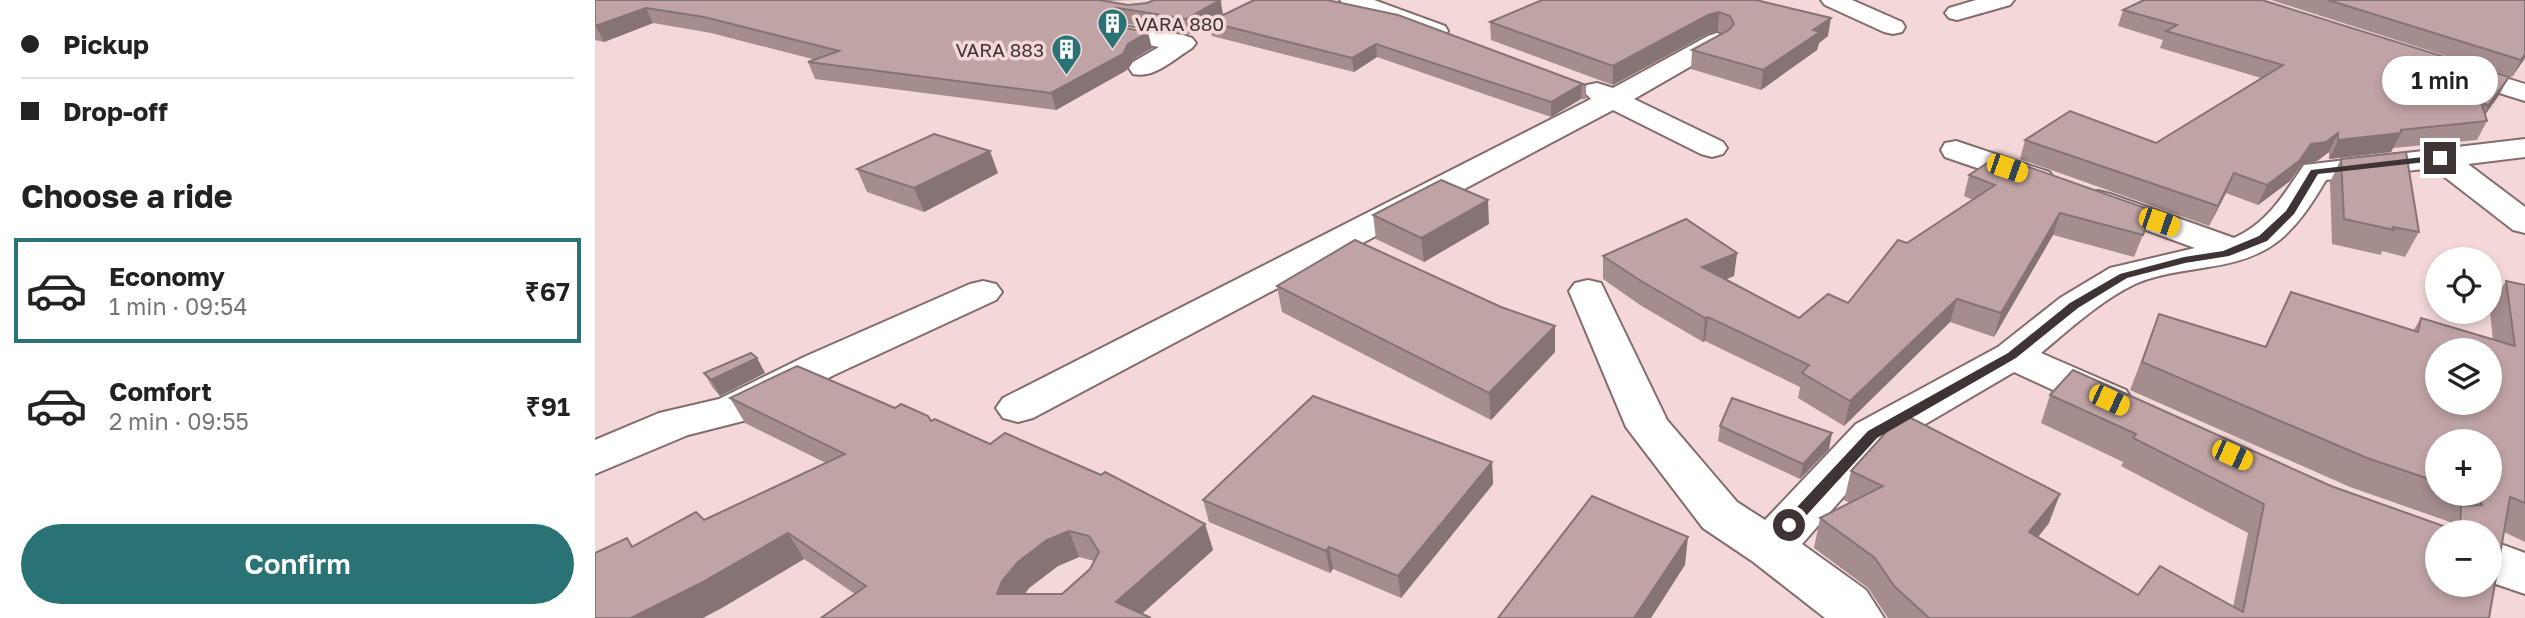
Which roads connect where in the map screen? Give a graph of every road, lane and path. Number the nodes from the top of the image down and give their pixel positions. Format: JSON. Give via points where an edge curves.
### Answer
{"nodes":[{"id":1,"x":1352,"y":0,"type":"edge"},
{"id":2,"x":1833,"y":0,"type":"edge"},
{"id":3,"x":2002,"y":0,"type":"edge"},
{"id":4,"x":1143,"y":11,"type":"edge"},
{"id":5,"x":1957,"y":13,"type":"dead end"},
{"id":6,"x":1893,"y":27,"type":"dead end"},
{"id":7,"x":1717,"y":41,"type":"edge"},
{"id":8,"x":1465,"y":42,"type":"edge"},
{"id":9,"x":2434,"y":64,"type":"edge"},
{"id":10,"x":1142,"y":68,"type":"dead end"},
{"id":11,"x":1577,"y":84,"type":"edge"},
{"id":12,"x":2525,"y":93,"type":"edge"},
{"id":13,"x":1615,"y":98,"type":"junction"},
{"id":14,"x":1712,"y":148,"type":"dead end"},
{"id":15,"x":2525,"y":148,"type":"edge"},
{"id":16,"x":1956,"y":150,"type":"dead end"},
{"id":17,"x":2440,"y":158,"type":"junction"},
{"id":18,"x":2525,"y":223,"type":"edge"},
{"id":19,"x":2235,"y":250,"type":"junction"},
{"id":20,"x":1588,"y":291,"type":"dead end"},
{"id":21,"x":983,"y":292,"type":"dead end"},
{"id":22,"x":2012,"y":356,"type":"junction"},
{"id":23,"x":1018,"y":408,"type":"dead end"},
{"id":24,"x":2145,"y":416,"type":"edge"},
{"id":25,"x":595,"y":458,"type":"edge"},
{"id":26,"x":1770,"y":547,"type":"junction"},
{"id":27,"x":2502,"y":565,"type":"edge"},
{"id":28,"x":2525,"y":574,"type":"edge"},
{"id":29,"x":1857,"y":618,"type":"edge"}],
"edges":[{"from":1,"to":8,"type":"street"},
{"from":2,"to":6,"type":"street"},
{"from":3,"to":5,"type":"street"},
{"from":4,"to":10,"type":"street","via":[[1121,33],[1183,43]]},
{"from":7,"to":13,"type":"street"},
{"from":9,"to":12,"type":"street"},
{"from":11,"to":13,"type":"street"},
{"from":13,"to":14,"type":"street"},
{"from":13,"to":23,"type":"street"},
{"from":15,"to":17,"type":"street"},
{"from":16,"to":19,"type":"street"},
{"from":17,"to":18,"type":"street"},
{"from":17,"to":19,"type":"street","via":[[2315,172],[2290,212],[2263,238]]},
{"from":19,"to":22,"type":"street","via":[[2123,276],[2074,306]]},
{"from":20,"to":26,"type":"street","via":[[1648,426],[1720,515]]},
{"from":21,"to":25,"type":"street","via":[[732,410],[675,424]]},
{"from":22,"to":24,"type":"street"},
{"from":22,"to":26,"type":"street","via":[[1872,435]]},
{"from":26,"to":29,"type":"street","via":[[1847,605]]},
{"from":27,"to":28,"type":"street"}]}
